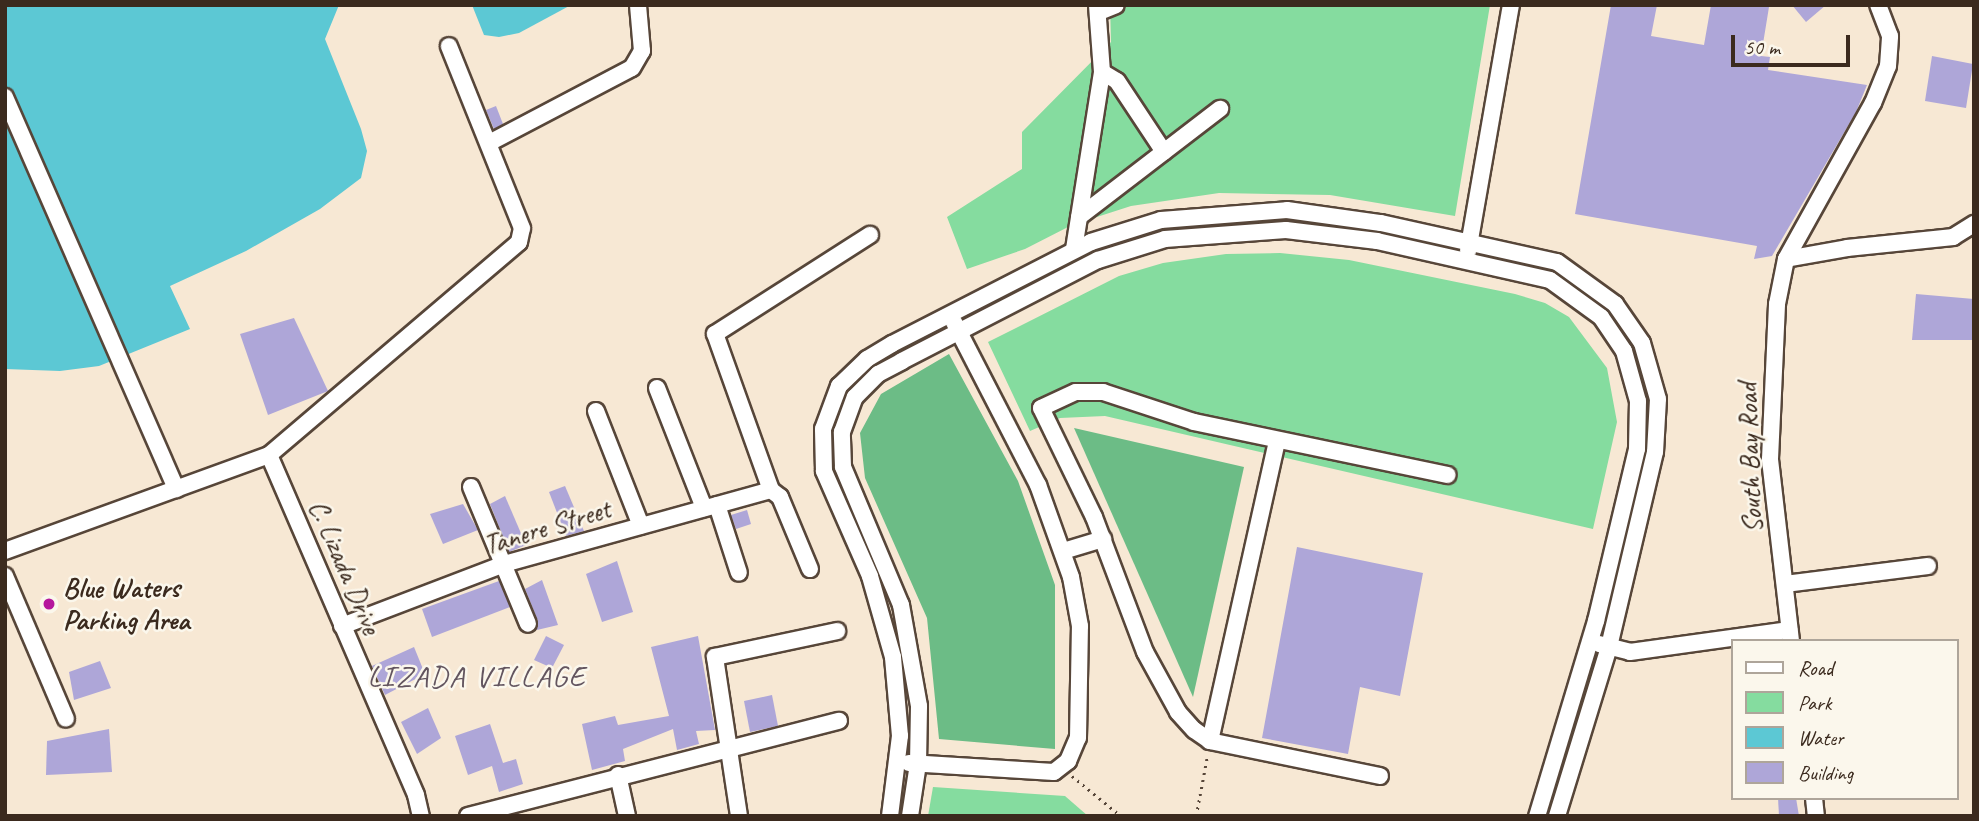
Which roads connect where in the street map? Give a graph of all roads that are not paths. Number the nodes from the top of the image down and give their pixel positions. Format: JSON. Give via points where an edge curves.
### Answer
{"nodes":[{"id":1,"x":638,"y":5,"type":"edge"},
{"id":2,"x":1116,"y":5,"type":"edge"},
{"id":3,"x":1511,"y":5,"type":"edge"},
{"id":4,"x":1878,"y":5,"type":"edge"},
{"id":5,"x":1098,"y":8,"type":"edge"},
{"id":6,"x":449,"y":46,"type":"dead end"},
{"id":7,"x":1102,"y":72,"type":"junction"},
{"id":8,"x":5,"y":97,"type":"edge"},
{"id":9,"x":1220,"y":109,"type":"dead end"},
{"id":10,"x":489,"y":143,"type":"junction"},
{"id":11,"x":1164,"y":152,"type":"junction"},
{"id":12,"x":1079,"y":217,"type":"junction"},
{"id":13,"x":1974,"y":224,"type":"edge"},
{"id":14,"x":870,"y":235,"type":"dead end"},
{"id":15,"x":1470,"y":241,"type":"junction"},
{"id":16,"x":1074,"y":249,"type":"junction"},
{"id":17,"x":1466,"y":260,"type":"junction"},
{"id":18,"x":1784,"y":266,"type":"junction"},
{"id":19,"x":950,"y":314,"type":"junction"},
{"id":20,"x":959,"y":331,"type":"junction"},
{"id":21,"x":657,"y":388,"type":"dead end"},
{"id":22,"x":596,"y":411,"type":"dead end"},
{"id":23,"x":1277,"y":441,"type":"junction"},
{"id":24,"x":269,"y":456,"type":"junction"},
{"id":25,"x":1448,"y":475,"type":"dead end"},
{"id":26,"x":471,"y":487,"type":"dead end"},
{"id":27,"x":176,"y":489,"type":"junction"},
{"id":28,"x":771,"y":490,"type":"junction"},
{"id":29,"x":711,"y":507,"type":"junction"},
{"id":30,"x":641,"y":526,"type":"junction"},
{"id":31,"x":1103,"y":539,"type":"junction"},
{"id":32,"x":5,"y":551,"type":"edge"},
{"id":33,"x":1063,"y":551,"type":"junction"},
{"id":34,"x":504,"y":564,"type":"junction"},
{"id":35,"x":1928,"y":566,"type":"dead end"},
{"id":36,"x":810,"y":569,"type":"dead end"},
{"id":37,"x":739,"y":573,"type":"dead end"},
{"id":38,"x":5,"y":576,"type":"edge"},
{"id":39,"x":1785,"y":584,"type":"junction"},
{"id":40,"x":528,"y":624,"type":"dead end"},
{"id":41,"x":341,"y":626,"type":"junction"},
{"id":42,"x":837,"y":631,"type":"dead end"},
{"id":43,"x":1790,"y":635,"type":"edge"},
{"id":44,"x":1752,"y":639,"type":"edge"},
{"id":45,"x":1730,"y":641,"type":"edge"},
{"id":46,"x":1590,"y":642,"type":"junction"},
{"id":47,"x":1609,"y":647,"type":"junction"},
{"id":48,"x":66,"y":719,"type":"dead end"},
{"id":49,"x":839,"y":721,"type":"dead end"},
{"id":50,"x":1210,"y":741,"type":"junction"},
{"id":51,"x":733,"y":750,"type":"junction"},
{"id":52,"x":899,"y":762,"type":"junction"},
{"id":53,"x":918,"y":764,"type":"junction"},
{"id":54,"x":618,"y":775,"type":"junction"},
{"id":55,"x":1380,"y":776,"type":"dead end"},
{"id":56,"x":421,"y":816,"type":"edge"},
{"id":57,"x":468,"y":816,"type":"edge"},
{"id":58,"x":627,"y":816,"type":"edge"},
{"id":59,"x":739,"y":816,"type":"edge"},
{"id":60,"x":890,"y":816,"type":"edge"},
{"id":61,"x":910,"y":816,"type":"edge"},
{"id":62,"x":1537,"y":816,"type":"edge"},
{"id":63,"x":1557,"y":816,"type":"edge"}],
"edges":[{"from":1,"to":10,"type":"street","via":[[642,51],[632,68]]},
{"from":2,"to":5,"type":"street"},
{"from":3,"to":15,"type":"street"},
{"from":4,"to":18,"type":"street","name":"South Bay Road","via":[[1889,36],[1888,66],[1873,103]]},
{"from":5,"to":7,"type":"street"},
{"from":6,"to":10,"type":"street"},
{"from":7,"to":11,"type":"street","via":[[1117,82]]},
{"from":7,"to":12,"type":"street"},
{"from":8,"to":27,"type":"street"},
{"from":9,"to":11,"type":"street"},
{"from":10,"to":24,"type":"street","via":[[522,228],[519,242]]},
{"from":11,"to":12,"type":"street"},
{"from":12,"to":16,"type":"street"},
{"from":13,"to":18,"type":"street","via":[[1953,237],[1847,248]]},
{"from":14,"to":28,"type":"street","via":[[715,334]]},
{"from":15,"to":16,"type":"street","via":[[1332,215],[1244,211],[1161,220]]},
{"from":15,"to":17,"type":"street"},
{"from":15,"to":47,"type":"street","via":[[1532,254],[1576,272],[1630,322],[1651,368],[1658,399],[1655,452]]},
{"from":16,"to":19,"type":"street"},
{"from":17,"to":20,"type":"street","via":[[1330,234],[1286,230],[1199,234],[1165,239],[1098,260]]},
{"from":17,"to":46,"type":"street","via":[[1527,273],[1566,288],[1614,333],[1633,373],[1638,401],[1637,449]]},
{"from":18,"to":39,"type":"street","name":"South Bay Road","via":[[1773,334],[1770,458]]},
{"from":19,"to":20,"type":"street"},
{"from":19,"to":52,"type":"street","via":[[852,371],[839,386],[823,429],[824,471],[870,576],[893,657],[900,708]]},
{"from":20,"to":33,"type":"street","via":[[1038,485]]},
{"from":20,"to":53,"type":"street","via":[[866,385],[855,397],[842,432],[843,467],[888,568],[912,653],[919,706]]},
{"from":21,"to":29,"type":"street"},
{"from":22,"to":30,"type":"street"},
{"from":23,"to":25,"type":"street"},
{"from":23,"to":31,"type":"street","via":[[1096,391],[1076,392],[1041,408]]},
{"from":23,"to":50,"type":"street"},
{"from":24,"to":27,"type":"street"},
{"from":24,"to":41,"type":"street","name":"C. Lizada Drive"},
{"from":26,"to":34,"type":"street"},
{"from":27,"to":32,"type":"street"},
{"from":28,"to":29,"type":"street","name":"Tanere Street"},
{"from":28,"to":36,"type":"street","via":[[780,497]]},
{"from":29,"to":30,"type":"street","name":"Tanere Street"},
{"from":29,"to":37,"type":"street"},
{"from":30,"to":34,"type":"street","name":"Tanere Street"},
{"from":31,"to":33,"type":"street"},
{"from":31,"to":50,"type":"street","via":[[1161,685],[1194,730]]},
{"from":33,"to":53,"type":"street","via":[[1077,603],[1081,649],[1075,751],[1062,767],[1045,773]]},
{"from":34,"to":40,"type":"street"},
{"from":34,"to":41,"type":"street","name":"Tanere Street"},
{"from":35,"to":39,"type":"street"},
{"from":38,"to":48,"type":"street"},
{"from":39,"to":43,"type":"street","name":"South Bay Road"},
{"from":41,"to":56,"type":"street","name":"C. Lizada Drive","via":[[416,795]]},
{"from":42,"to":51,"type":"street","via":[[715,657]]},
{"from":43,"to":44,"type":"street"},
{"from":45,"to":47,"type":"street","via":[[1630,652]]},
{"from":46,"to":47,"type":"street"},
{"from":46,"to":62,"type":"street"},
{"from":47,"to":63,"type":"street"},
{"from":49,"to":51,"type":"street"},
{"from":50,"to":55,"type":"street"},
{"from":51,"to":54,"type":"street"},
{"from":51,"to":59,"type":"street"},
{"from":52,"to":53,"type":"street"},
{"from":52,"to":60,"type":"street"},
{"from":53,"to":61,"type":"street"},
{"from":54,"to":57,"type":"street"},
{"from":54,"to":58,"type":"street"}]}
